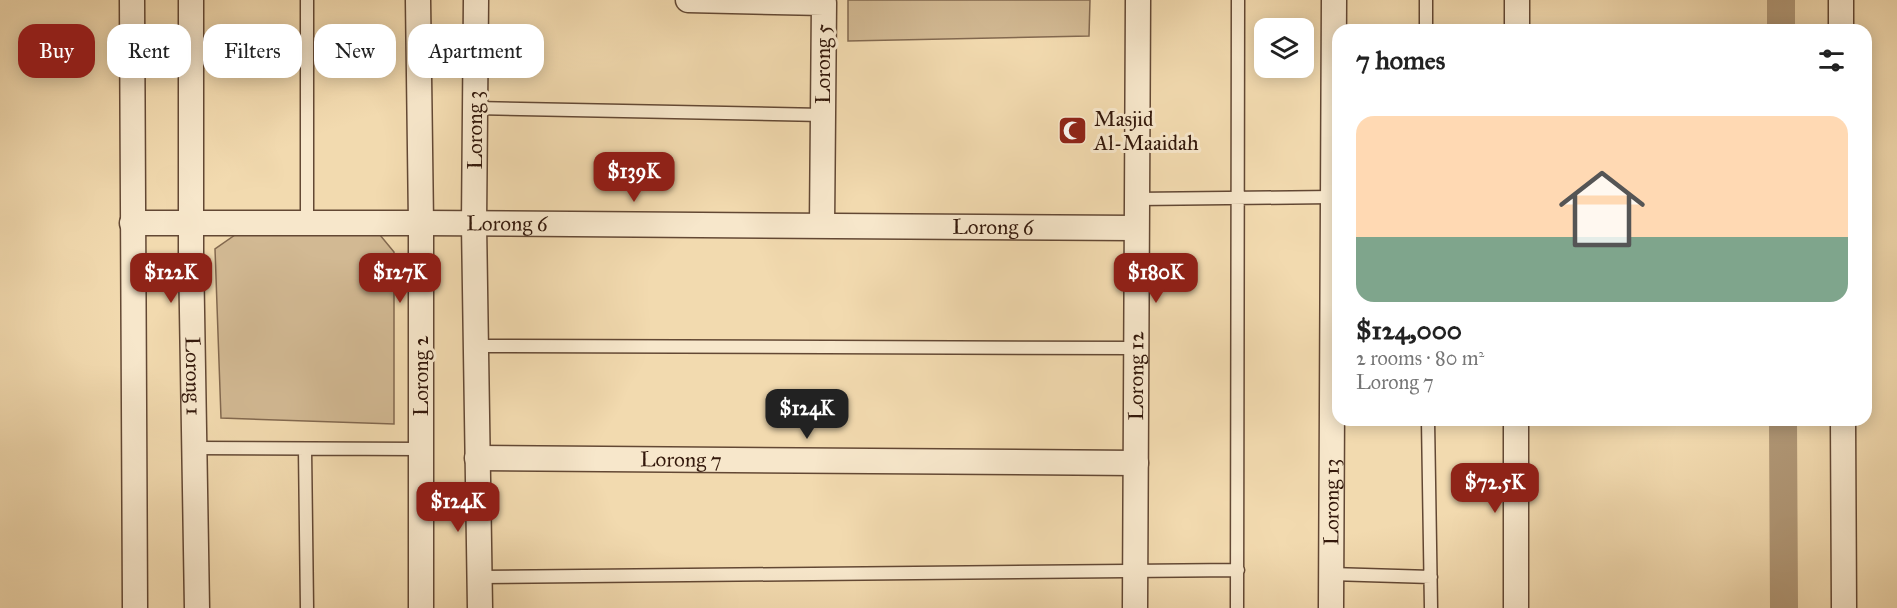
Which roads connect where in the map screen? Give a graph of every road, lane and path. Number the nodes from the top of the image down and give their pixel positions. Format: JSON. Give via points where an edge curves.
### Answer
{"nodes":[{"id":1,"x":132,"y":0,"type":"edge"},
{"id":2,"x":191,"y":0,"type":"edge"},
{"id":3,"x":307,"y":0,"type":"edge"},
{"id":4,"x":418,"y":0,"type":"edge"},
{"id":5,"x":476,"y":0,"type":"edge"},
{"id":6,"x":688,"y":0,"type":"edge"},
{"id":7,"x":1138,"y":0,"type":"edge"},
{"id":8,"x":1238,"y":0,"type":"edge"},
{"id":9,"x":1334,"y":0,"type":"edge"},
{"id":10,"x":1426,"y":0,"type":"edge"},
{"id":11,"x":1516,"y":0,"type":"edge"},
{"id":12,"x":1841,"y":0,"type":"edge"},
{"id":13,"x":824,"y":1,"type":"edge"},
{"id":14,"x":1334,"y":24,"type":"edge"},
{"id":15,"x":1426,"y":24,"type":"edge"},
{"id":16,"x":1516,"y":24,"type":"edge"},
{"id":17,"x":1841,"y":24,"type":"edge"},
{"id":18,"x":475,"y":108,"type":"junction"},
{"id":19,"x":823,"y":115,"type":"junction"},
{"id":20,"x":1332,"y":197,"type":"edge"},
{"id":21,"x":1239,"y":198,"type":"junction"},
{"id":22,"x":1136,"y":199,"type":"junction"},
{"id":23,"x":191,"y":222,"type":"junction"},
{"id":24,"x":307,"y":222,"type":"junction"},
{"id":25,"x":132,"y":223,"type":"junction"},
{"id":26,"x":421,"y":223,"type":"junction"},
{"id":27,"x":474,"y":224,"type":"junction"},
{"id":28,"x":822,"y":225,"type":"junction"},
{"id":29,"x":1135,"y":228,"type":"junction"},
{"id":30,"x":476,"y":346,"type":"junction"},
{"id":31,"x":1136,"y":348,"type":"junction"},
{"id":32,"x":1332,"y":386,"type":"edge"},
{"id":33,"x":1428,"y":426,"type":"edge"},
{"id":34,"x":1516,"y":426,"type":"edge"},
{"id":35,"x":1843,"y":426,"type":"edge"},
{"id":36,"x":194,"y":448,"type":"junction"},
{"id":37,"x":306,"y":449,"type":"junction"},
{"id":38,"x":421,"y":449,"type":"junction"},
{"id":39,"x":477,"y":458,"type":"junction"},
{"id":40,"x":1136,"y":463,"type":"junction"},
{"id":41,"x":1238,"y":570,"type":"junction"},
{"id":42,"x":1135,"y":571,"type":"junction"},
{"id":43,"x":1331,"y":574,"type":"junction"},
{"id":44,"x":479,"y":577,"type":"junction"},
{"id":45,"x":1431,"y":577,"type":"junction"},
{"id":46,"x":135,"y":608,"type":"edge"},
{"id":47,"x":197,"y":608,"type":"edge"},
{"id":48,"x":307,"y":608,"type":"edge"},
{"id":49,"x":421,"y":608,"type":"edge"},
{"id":50,"x":480,"y":608,"type":"edge"},
{"id":51,"x":1135,"y":608,"type":"edge"},
{"id":52,"x":1237,"y":608,"type":"edge"},
{"id":53,"x":1331,"y":608,"type":"edge"},
{"id":54,"x":1431,"y":608,"type":"edge"},
{"id":55,"x":1516,"y":608,"type":"edge"},
{"id":56,"x":1844,"y":608,"type":"edge"}],
"edges":[{"from":1,"to":25,"type":"street"},
{"from":2,"to":23,"type":"street","name":"Lorong 1"},
{"from":3,"to":24,"type":"lane"},
{"from":4,"to":26,"type":"street","name":"Lorong 2"},
{"from":5,"to":18,"type":"street","name":"Lorong 3"},
{"from":6,"to":13,"type":"street","name":"Lorong 5"},
{"from":7,"to":22,"type":"street","name":"Lorong 12"},
{"from":8,"to":21,"type":"lane"},
{"from":9,"to":14,"type":"street","name":"Lorong 13"},
{"from":10,"to":15,"type":"lane"},
{"from":11,"to":16,"type":"street"},
{"from":12,"to":17,"type":"street"},
{"from":13,"to":19,"type":"street","name":"Lorong 5"},
{"from":18,"to":19,"type":"lane"},
{"from":18,"to":27,"type":"street","name":"Lorong 3"},
{"from":19,"to":28,"type":"street","name":"Lorong 5"},
{"from":20,"to":21,"type":"lane"},
{"from":21,"to":22,"type":"lane"},
{"from":21,"to":41,"type":"lane"},
{"from":22,"to":29,"type":"street","name":"Lorong 12"},
{"from":23,"to":24,"type":"street","name":"Lorong 6"},
{"from":23,"to":25,"type":"street","name":"Lorong 6"},
{"from":23,"to":36,"type":"street","name":"Lorong 1"},
{"from":24,"to":26,"type":"street","name":"Lorong 6"},
{"from":25,"to":46,"type":"street"},
{"from":26,"to":27,"type":"street","name":"Lorong 6"},
{"from":26,"to":38,"type":"street","name":"Lorong 2"},
{"from":27,"to":28,"type":"street","name":"Lorong 6"},
{"from":27,"to":30,"type":"street","name":"Lorong 3"},
{"from":28,"to":29,"type":"street","name":"Lorong 6"},
{"from":29,"to":31,"type":"street","name":"Lorong 12"},
{"from":30,"to":31,"type":"lane"},
{"from":30,"to":39,"type":"street","name":"Lorong 3"},
{"from":31,"to":40,"type":"street","name":"Lorong 12"},
{"from":32,"to":43,"type":"street","name":"Lorong 13"},
{"from":33,"to":45,"type":"lane"},
{"from":34,"to":55,"type":"street"},
{"from":35,"to":56,"type":"street"},
{"from":36,"to":37,"type":"lane"},
{"from":36,"to":47,"type":"street","name":"Lorong 1"},
{"from":37,"to":38,"type":"lane"},
{"from":37,"to":48,"type":"lane"},
{"from":38,"to":49,"type":"street","name":"Lorong 2"},
{"from":39,"to":40,"type":"street","name":"Lorong 7"},
{"from":39,"to":44,"type":"street","name":"Lorong 3"},
{"from":40,"to":42,"type":"street","name":"Lorong 12"},
{"from":41,"to":42,"type":"lane"},
{"from":41,"to":52,"type":"lane"},
{"from":42,"to":44,"type":"lane"},
{"from":42,"to":51,"type":"street","name":"Lorong 12"},
{"from":43,"to":45,"type":"lane"},
{"from":43,"to":53,"type":"street","name":"Lorong 13"},
{"from":44,"to":50,"type":"street","name":"Lorong 3"},
{"from":45,"to":54,"type":"lane"}]}
